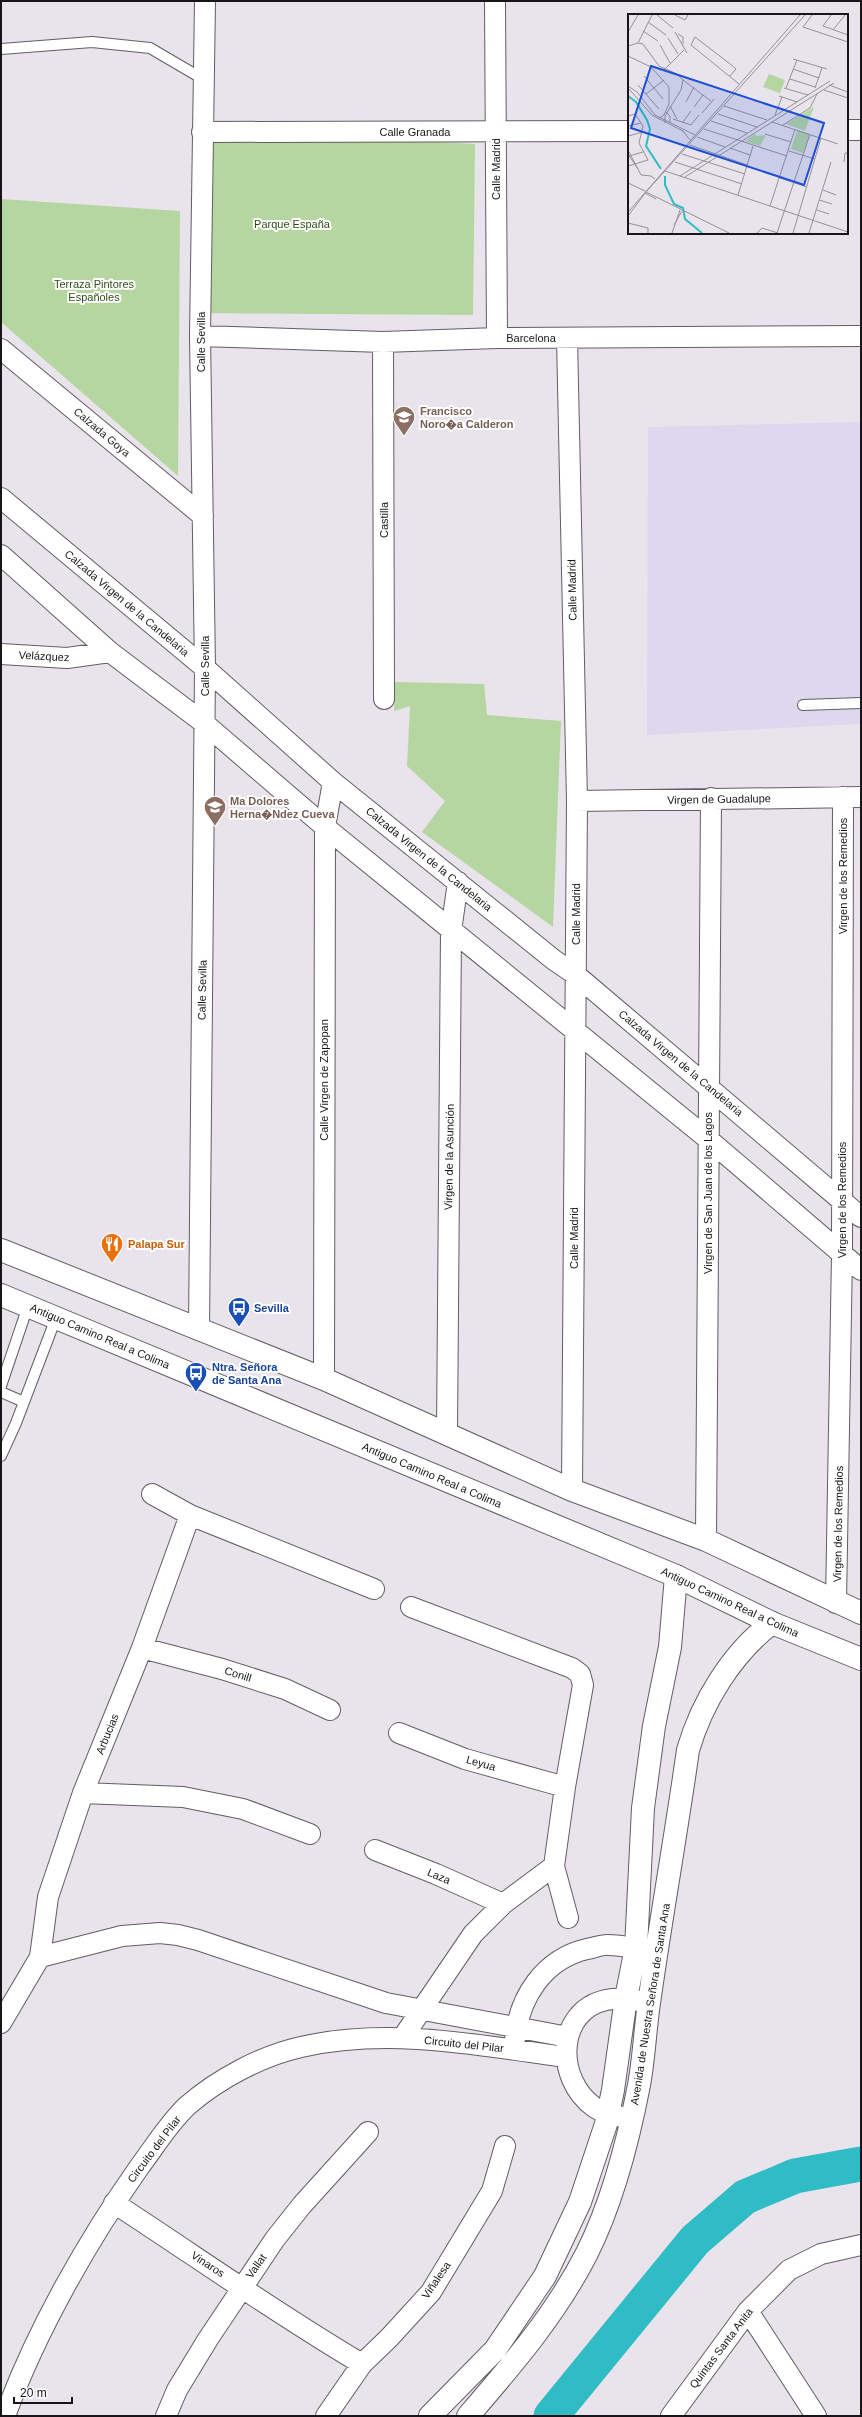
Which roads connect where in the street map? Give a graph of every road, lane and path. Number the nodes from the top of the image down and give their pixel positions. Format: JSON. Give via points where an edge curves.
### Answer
{"nodes":[{"id":1,"x":205,"y":1,"type":"edge"},
{"id":2,"x":495,"y":1,"type":"edge"},
{"id":3,"x":1,"y":49,"type":"edge"},
{"id":4,"x":203,"y":79,"type":"junction"},
{"id":5,"x":848,"y":130,"type":"edge"},
{"id":6,"x":861,"y":130,"type":"edge"},
{"id":7,"x":202,"y":132,"type":"junction"},
{"id":8,"x":496,"y":132,"type":"junction"},
{"id":9,"x":628,"y":132,"type":"edge"},
{"id":10,"x":200,"y":336,"type":"junction"},
{"id":11,"x":861,"y":336,"type":"edge"},
{"id":12,"x":497,"y":338,"type":"junction"},
{"id":13,"x":567,"y":338,"type":"junction"},
{"id":14,"x":383,"y":342,"type":"junction"},
{"id":15,"x":1,"y":349,"type":"edge"},
{"id":16,"x":1,"y":498,"type":"edge"},
{"id":17,"x":203,"y":516,"type":"junction"},
{"id":18,"x":1,"y":555,"type":"edge"},
{"id":19,"x":110,"y":652,"type":"junction"},
{"id":20,"x":1,"y":654,"type":"edge"},
{"id":21,"x":205,"y":668,"type":"junction"},
{"id":22,"x":384,"y":699,"type":"dead end"},
{"id":23,"x":861,"y":703,"type":"edge"},
{"id":24,"x":803,"y":705,"type":"dead end"},
{"id":25,"x":204,"y":723,"type":"junction"},
{"id":26,"x":333,"y":782,"type":"junction"},
{"id":27,"x":852,"y":797,"type":"edge"},
{"id":28,"x":711,"y":798,"type":"junction"},
{"id":29,"x":577,"y":801,"type":"junction"},
{"id":30,"x":325,"y":827,"type":"junction"},
{"id":31,"x":458,"y":882,"type":"junction"},
{"id":32,"x":451,"y":930,"type":"junction"},
{"id":33,"x":576,"y":975,"type":"junction"},
{"id":34,"x":575,"y":1032,"type":"junction"},
{"id":35,"x":708,"y":1086,"type":"junction"},
{"id":36,"x":708,"y":1139,"type":"junction"},
{"id":37,"x":841,"y":1200,"type":"junction"},
{"id":38,"x":861,"y":1217,"type":"edge"},
{"id":39,"x":1,"y":1250,"type":"edge"},
{"id":40,"x":842,"y":1254,"type":"junction"},
{"id":41,"x":861,"y":1270,"type":"edge"},
{"id":42,"x":1,"y":1295,"type":"edge"},
{"id":43,"x":28,"y":1306,"type":"junction"},
{"id":44,"x":56,"y":1318,"type":"junction"},
{"id":45,"x":198,"y":1330,"type":"junction"},
{"id":46,"x":324,"y":1380,"type":"junction"},
{"id":47,"x":1,"y":1386,"type":"edge"},
{"id":48,"x":1,"y":1392,"type":"edge"},
{"id":49,"x":24,"y":1402,"type":"junction"},
{"id":50,"x":447,"y":1433,"type":"junction"},
{"id":51,"x":1,"y":1456,"type":"edge"},
{"id":52,"x":572,"y":1490,"type":"junction"},
{"id":53,"x":152,"y":1494,"type":"dead end"},
{"id":54,"x":190,"y":1515,"type":"junction"},
{"id":55,"x":706,"y":1540,"type":"junction"},
{"id":56,"x":676,"y":1576,"type":"junction"},
{"id":57,"x":374,"y":1589,"type":"dead end"},
{"id":58,"x":836,"y":1603,"type":"junction"},
{"id":59,"x":411,"y":1607,"type":"dead end"},
{"id":60,"x":861,"y":1613,"type":"edge"},
{"id":61,"x":772,"y":1623,"type":"junction"},
{"id":62,"x":142,"y":1648,"type":"junction"},
{"id":63,"x":861,"y":1659,"type":"edge"},
{"id":64,"x":330,"y":1710,"type":"dead end"},
{"id":65,"x":399,"y":1733,"type":"dead end"},
{"id":66,"x":565,"y":1787,"type":"junction"},
{"id":67,"x":83,"y":1793,"type":"junction"},
{"id":68,"x":310,"y":1834,"type":"dead end"},
{"id":69,"x":642,"y":1839,"type":"junction"},
{"id":70,"x":675,"y":1842,"type":"junction"},
{"id":71,"x":375,"y":1850,"type":"dead end"},
{"id":72,"x":554,"y":1866,"type":"junction"},
{"id":73,"x":503,"y":1904,"type":"junction"},
{"id":74,"x":568,"y":1918,"type":"dead end"},
{"id":75,"x":636,"y":1948,"type":"junction"},
{"id":76,"x":40,"y":1957,"type":"junction"},
{"id":77,"x":626,"y":1998,"type":"junction"},
{"id":78,"x":649,"y":2003,"type":"junction"},
{"id":79,"x":420,"y":2010,"type":"junction"},
{"id":80,"x":1,"y":2023,"type":"edge"},
{"id":81,"x":516,"y":2027,"type":"junction"},
{"id":82,"x":404,"y":2037,"type":"junction"},
{"id":83,"x":568,"y":2037,"type":"junction"},
{"id":84,"x":514,"y":2049,"type":"junction"},
{"id":85,"x":565,"y":2057,"type":"junction"},
{"id":86,"x":608,"y":2113,"type":"junction"},
{"id":87,"x":632,"y":2119,"type":"junction"},
{"id":88,"x":368,"y":2132,"type":"dead end"},
{"id":89,"x":505,"y":2146,"type":"dead end"},
{"id":90,"x":114,"y":2203,"type":"junction"},
{"id":91,"x":861,"y":2245,"type":"edge"},
{"id":92,"x":242,"y":2286,"type":"junction"},
{"id":93,"x":748,"y":2311,"type":"junction"},
{"id":94,"x":362,"y":2364,"type":"junction"},
{"id":95,"x":5,"y":2416,"type":"edge"},
{"id":96,"x":166,"y":2416,"type":"edge"},
{"id":97,"x":326,"y":2416,"type":"edge"},
{"id":98,"x":430,"y":2416,"type":"edge"},
{"id":99,"x":468,"y":2416,"type":"edge"},
{"id":100,"x":671,"y":2416,"type":"edge"},
{"id":101,"x":816,"y":2416,"type":"edge"}],
"edges":[{"from":1,"to":4,"type":"street","name":"Calle Sevilla"},
{"from":2,"to":8,"type":"street","name":"Calle Madrid"},
{"from":3,"to":4,"type":"lane","via":[[92,42],[150,48]]},
{"from":4,"to":7,"type":"street","name":"Calle Sevilla"},
{"from":5,"to":6,"type":"street"},
{"from":7,"to":8,"type":"street","name":"Calle Granada"},
{"from":7,"to":10,"type":"street","name":"Calle Sevilla"},
{"from":8,"to":9,"type":"street","name":"Calle Granada"},
{"from":8,"to":12,"type":"street","name":"Calle Madrid"},
{"from":10,"to":14,"type":"street","name":"Barcelona"},
{"from":10,"to":17,"type":"street","name":"Calle Sevilla"},
{"from":11,"to":13,"type":"street","name":"Barcelona"},
{"from":12,"to":13,"type":"street","name":"Barcelona"},
{"from":12,"to":14,"type":"street","name":"Barcelona"},
{"from":13,"to":29,"type":"street","name":"Calle Madrid"},
{"from":14,"to":22,"type":"street","name":"Castilla"},
{"from":15,"to":17,"type":"street","name":"Calzada Goya"},
{"from":16,"to":21,"type":"street","name":"Calzada Virgen de la Candelaria"},
{"from":17,"to":21,"type":"street","name":"Calle Sevilla"},
{"from":18,"to":19,"type":"street"},
{"from":19,"to":20,"type":"street","name":"Velázquez","via":[[67,658]]},
{"from":19,"to":25,"type":"street"},
{"from":21,"to":25,"type":"street","name":"Calle Sevilla"},
{"from":21,"to":26,"type":"street","name":"Calzada Virgen de la Candelaria"},
{"from":23,"to":24,"type":"lane"},
{"from":25,"to":30,"type":"street"},
{"from":25,"to":45,"type":"street","name":"Calle Sevilla"},
{"from":26,"to":30,"type":"street","name":"Calle Virgen de Zapopan"},
{"from":26,"to":31,"type":"street","name":"Calzada Virgen de la Candelaria"},
{"from":27,"to":28,"type":"street","name":"Virgen de Guadalupe"},
{"from":27,"to":37,"type":"street","name":"Virgen de los Remedios"},
{"from":28,"to":29,"type":"street","name":"Virgen de Guadalupe"},
{"from":28,"to":35,"type":"street","name":"Virgen de San Juan de los Lagos"},
{"from":29,"to":33,"type":"street","name":"Calle Madrid"},
{"from":30,"to":32,"type":"street"},
{"from":30,"to":46,"type":"street","name":"Calle Virgen de Zapopan"},
{"from":31,"to":32,"type":"street","name":"Virgen de la Asunción"},
{"from":31,"to":33,"type":"street","name":"Calzada Virgen de la Candelaria"},
{"from":32,"to":34,"type":"street"},
{"from":32,"to":50,"type":"street","name":"Virgen de la Asunción"},
{"from":33,"to":34,"type":"street","name":"Calle Madrid"},
{"from":33,"to":35,"type":"street","name":"Calzada Virgen de la Candelaria"},
{"from":34,"to":36,"type":"street"},
{"from":34,"to":52,"type":"street","name":"Calle Madrid"},
{"from":35,"to":36,"type":"street","name":"Virgen de San Juan de los Lagos"},
{"from":35,"to":37,"type":"street","name":"Calzada Virgen de la Candelaria"},
{"from":36,"to":40,"type":"street"},
{"from":36,"to":55,"type":"street","name":"Virgen de San Juan de los Lagos"},
{"from":37,"to":38,"type":"street","name":"Calzada Virgen de la Candelaria"},
{"from":37,"to":40,"type":"street","name":"Virgen de los Remedios"},
{"from":39,"to":45,"type":"main road"},
{"from":40,"to":41,"type":"street"},
{"from":40,"to":58,"type":"street","name":"Virgen de los Remedios"},
{"from":42,"to":43,"type":"main road","name":"Antiguo Camino Real a Colima"},
{"from":43,"to":44,"type":"main road","name":"Antiguo Camino Real a Colima"},
{"from":43,"to":47,"type":"lane"},
{"from":44,"to":49,"type":"lane"},
{"from":44,"to":56,"type":"main road","name":"Antiguo Camino Real a Colima"},
{"from":45,"to":46,"type":"main road"},
{"from":46,"to":50,"type":"main road"},
{"from":48,"to":49,"type":"lane"},
{"from":49,"to":51,"type":"lane"},
{"from":50,"to":52,"type":"main road"},
{"from":52,"to":55,"type":"main road"},
{"from":53,"to":54,"type":"street"},
{"from":54,"to":57,"type":"street"},
{"from":54,"to":62,"type":"street","name":"Arbucias"},
{"from":55,"to":58,"type":"main road"},
{"from":56,"to":61,"type":"main road","name":"Antiguo Camino Real a Colima"},
{"from":56,"to":69,"type":"main road","name":"Avenida de Nuestra Señora de Santa Ana","via":[[670,1648],[648,1764]]},
{"from":58,"to":60,"type":"main road"},
{"from":59,"to":66,"type":"street","via":[[572,1668],[580,1674],[583,1685]]},
{"from":61,"to":63,"type":"main road","name":"Antiguo Camino Real a Colima"},
{"from":61,"to":70,"type":"main road","name":"Avenida de Nuestra Señora de Santa Ana","via":[[754,1636],[737,1655],[693,1731]]},
{"from":62,"to":64,"type":"street","name":"Conill","via":[[285,1688]]},
{"from":62,"to":67,"type":"street","name":"Arbucias"},
{"from":65,"to":66,"type":"street","name":"Leyua","via":[[465,1759]]},
{"from":66,"to":72,"type":"street"},
{"from":67,"to":68,"type":"street","via":[[183,1797],[243,1809]]},
{"from":67,"to":76,"type":"street","name":"Arbucias","via":[[48,1897]]},
{"from":69,"to":70,"type":"main road"},
{"from":69,"to":75,"type":"main road","name":"Avenida de Nuestra Señora de Santa Ana"},
{"from":70,"to":78,"type":"main road","name":"Avenida de Nuestra Señora de Santa Ana"},
{"from":71,"to":73,"type":"street","name":"Laza"},
{"from":72,"to":73,"type":"street"},
{"from":72,"to":74,"type":"street"},
{"from":73,"to":79,"type":"street","via":[[473,1934]]},
{"from":75,"to":77,"type":"main road","name":"Avenida de Nuestra Señora de Santa Ana"},
{"from":75,"to":81,"type":"street","via":[[607,1944],[582,1950],[562,1959],[542,1974],[530,1990],[520,2009]]},
{"from":76,"to":79,"type":"street","via":[[130,1935],[178,1935],[386,2003]]},
{"from":76,"to":80,"type":"street"},
{"from":77,"to":78,"type":"street"},
{"from":77,"to":83,"type":"street","via":[[606,2000],[591,2006],[577,2019]]},
{"from":77,"to":86,"type":"main road","name":"Avenida de Nuestra Señora de Santa Ana"},
{"from":78,"to":87,"type":"main road","name":"Avenida de Nuestra Señora de Santa Ana"},
{"from":79,"to":81,"type":"street"},
{"from":79,"to":82,"type":"street"},
{"from":81,"to":83,"type":"street"},
{"from":81,"to":84,"type":"street"},
{"from":82,"to":84,"type":"street","name":"Circuito del Pilar"},
{"from":82,"to":90,"type":"street","name":"Circuito del Pilar","via":[[349,2040],[300,2047],[240,2071],[212,2086],[186,2107],[166,2130]]},
{"from":83,"to":85,"type":"street"},
{"from":84,"to":85,"type":"street","name":"Circuito del Pilar"},
{"from":85,"to":86,"type":"street","via":[[569,2077],[579,2094],[594,2107]]},
{"from":86,"to":87,"type":"street"},
{"from":86,"to":98,"type":"main road","name":"Avenida de Nuestra Señora de Santa Ana","via":[[580,2202],[545,2276],[495,2350]]},
{"from":87,"to":99,"type":"main road","name":"Avenida de Nuestra Señora de Santa Ana","via":[[606,2208],[588,2252],[566,2292],[520,2356]]},
{"from":88,"to":92,"type":"street","name":"Vallat","via":[[302,2205]]},
{"from":89,"to":94,"type":"street","name":"Viñalesa","via":[[492,2191],[431,2292]]},
{"from":90,"to":92,"type":"street","name":"Vinaros"},
{"from":90,"to":95,"type":"street","name":"Circuito del Pilar","via":[[19,2377]]},
{"from":91,"to":93,"type":"street","name":"Quintas Santa Anita","via":[[821,2254],[789,2270]]},
{"from":92,"to":94,"type":"street","name":"Vinaros","via":[[265,2305],[305,2331]]},
{"from":92,"to":96,"type":"street","name":"Vallat","via":[[177,2390]]},
{"from":93,"to":100,"type":"street","name":"Quintas Santa Anita"},
{"from":93,"to":101,"type":"street"},
{"from":94,"to":97,"type":"street","name":"Viñalesa"}]}
